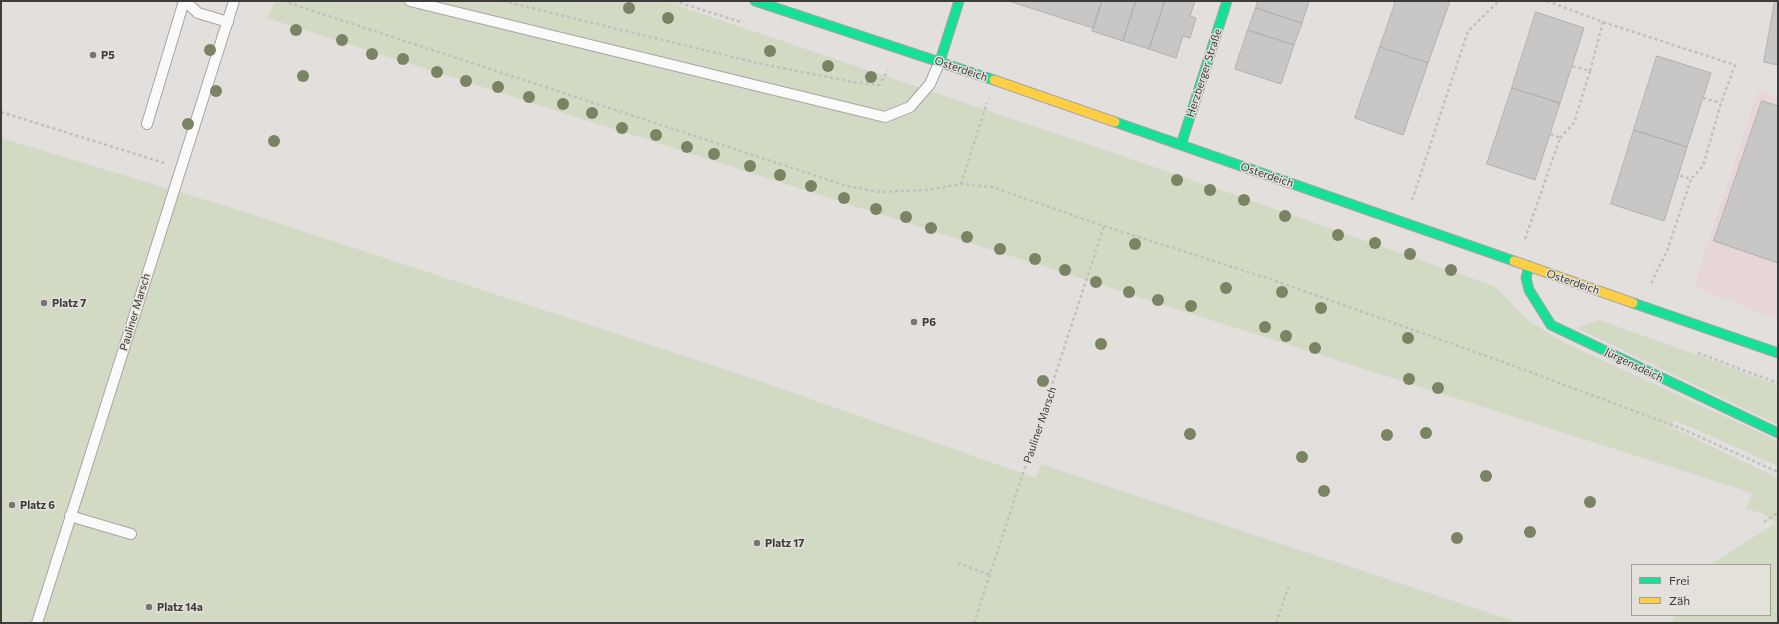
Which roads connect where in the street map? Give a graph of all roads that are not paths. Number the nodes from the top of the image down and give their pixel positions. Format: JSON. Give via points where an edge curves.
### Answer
{"nodes":[{"id":1,"x":184,"y":1,"type":"edge"},
{"id":2,"x":234,"y":1,"type":"edge"},
{"id":3,"x":410,"y":1,"type":"edge"},
{"id":4,"x":755,"y":1,"type":"edge"},
{"id":5,"x":959,"y":1,"type":"edge"},
{"id":6,"x":1227,"y":1,"type":"edge"},
{"id":7,"x":228,"y":22,"type":"junction"},
{"id":8,"x":940,"y":61,"type":"junction"},
{"id":9,"x":147,"y":124,"type":"dead end"},
{"id":10,"x":1181,"y":145,"type":"junction"},
{"id":11,"x":1529,"y":266,"type":"junction"},
{"id":12,"x":1778,"y":353,"type":"edge"},
{"id":13,"x":1778,"y":433,"type":"edge"},
{"id":14,"x":70,"y":516,"type":"junction"},
{"id":15,"x":130,"y":534,"type":"dead end"},
{"id":16,"x":37,"y":623,"type":"edge"}],
"edges":[{"from":1,"to":7,"type":"lane","via":[[198,13]]},
{"from":1,"to":9,"type":"lane"},
{"from":2,"to":7,"type":"lane","name":"Pauliner Marsch"},
{"from":3,"to":8,"type":"lane","via":[[885,117],[910,107],[930,84]]},
{"from":4,"to":8,"type":"main road","name":"Osterdeich"},
{"from":5,"to":8,"type":"main road"},
{"from":6,"to":10,"type":"main road","name":"Herzberger Straße"},
{"from":7,"to":14,"type":"lane","name":"Pauliner Marsch"},
{"from":8,"to":10,"type":"main road","name":"Osterdeich"},
{"from":10,"to":11,"type":"main road","name":"Osterdeich"},
{"from":11,"to":12,"type":"main road","name":"Osterdeich"},
{"from":11,"to":13,"type":"main road","name":"Jürgensdeich","via":[[1526,278],[1529,290],[1551,325]]},
{"from":14,"to":15,"type":"lane"},
{"from":14,"to":16,"type":"lane","name":"Pauliner Marsch"}]}
